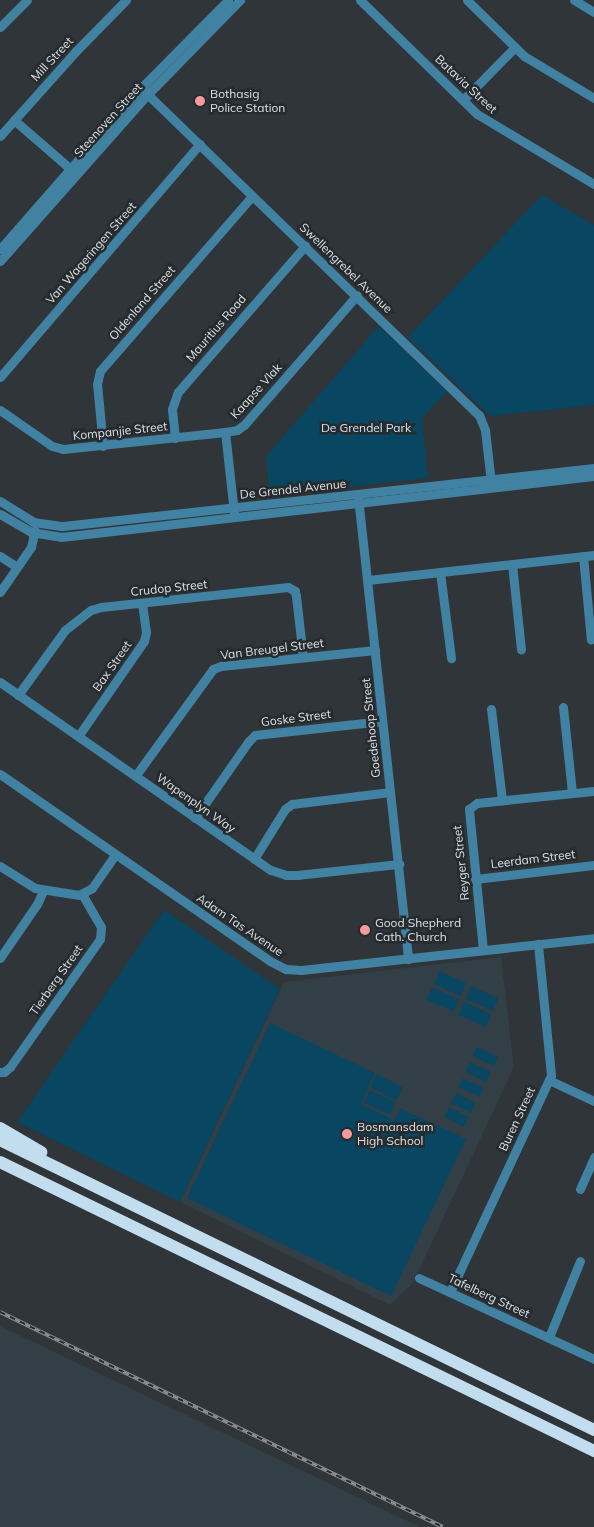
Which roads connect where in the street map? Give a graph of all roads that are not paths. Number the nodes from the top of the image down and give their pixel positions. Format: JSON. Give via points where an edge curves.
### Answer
{"nodes":[{"id":1,"x":27,"y":0,"type":"edge"},
{"id":2,"x":126,"y":0,"type":"edge"},
{"id":3,"x":228,"y":0,"type":"edge"},
{"id":4,"x":240,"y":0,"type":"edge"},
{"id":5,"x":360,"y":0,"type":"edge"},
{"id":6,"x":467,"y":0,"type":"edge"},
{"id":7,"x":574,"y":0,"type":"edge"},
{"id":8,"x":594,"y":12,"type":"edge"},
{"id":9,"x":0,"y":27,"type":"edge"},
{"id":10,"x":515,"y":47,"type":"junction"},
{"id":11,"x":145,"y":90,"type":"junction"},
{"id":12,"x":594,"y":98,"type":"edge"},
{"id":13,"x":463,"y":100,"type":"junction"},
{"id":14,"x":14,"y":120,"type":"junction"},
{"id":15,"x":0,"y":136,"type":"edge"},
{"id":16,"x":200,"y":144,"type":"junction"},
{"id":17,"x":73,"y":171,"type":"junction"},
{"id":18,"x":594,"y":184,"type":"edge"},
{"id":19,"x":252,"y":196,"type":"junction"},
{"id":20,"x":305,"y":246,"type":"junction"},
{"id":21,"x":0,"y":249,"type":"edge"},
{"id":22,"x":0,"y":261,"type":"edge"},
{"id":23,"x":357,"y":295,"type":"junction"},
{"id":24,"x":0,"y":377,"type":"edge"},
{"id":25,"x":0,"y":410,"type":"edge"},
{"id":26,"x":225,"y":432,"type":"junction"},
{"id":27,"x":175,"y":438,"type":"junction"},
{"id":28,"x":103,"y":446,"type":"junction"},
{"id":29,"x":594,"y":468,"type":"edge"},
{"id":30,"x":594,"y":476,"type":"edge"},
{"id":31,"x":490,"y":478,"type":"junction"},
{"id":32,"x":491,"y":488,"type":"junction"},
{"id":33,"x":359,"y":498,"type":"junction"},
{"id":34,"x":0,"y":501,"type":"edge"},
{"id":35,"x":233,"y":512,"type":"junction"},
{"id":36,"x":0,"y":514,"type":"edge"},
{"id":37,"x":28,"y":520,"type":"junction"},
{"id":38,"x":53,"y":526,"type":"junction"},
{"id":39,"x":35,"y":534,"type":"junction"},
{"id":40,"x":594,"y":555,"type":"edge"},
{"id":41,"x":0,"y":556,"type":"edge"},
{"id":42,"x":583,"y":556,"type":"junction"},
{"id":43,"x":512,"y":564,"type":"junction"},
{"id":44,"x":17,"y":567,"type":"junction"},
{"id":45,"x":440,"y":572,"type":"junction"},
{"id":46,"x":368,"y":580,"type":"junction"},
{"id":47,"x":0,"y":592,"type":"edge"},
{"id":48,"x":142,"y":604,"type":"junction"},
{"id":49,"x":591,"y":640,"type":"dead end"},
{"id":50,"x":375,"y":650,"type":"junction"},
{"id":51,"x":521,"y":650,"type":"dead end"},
{"id":52,"x":303,"y":657,"type":"junction"},
{"id":53,"x":450,"y":658,"type":"dead end"},
{"id":54,"x":0,"y":682,"type":"edge"},
{"id":55,"x":18,"y":695,"type":"junction"},
{"id":56,"x":563,"y":707,"type":"dead end"},
{"id":57,"x":491,"y":709,"type":"dead end"},
{"id":58,"x":382,"y":721,"type":"junction"},
{"id":59,"x":78,"y":735,"type":"junction"},
{"id":60,"x":0,"y":774,"type":"edge"},
{"id":61,"x":136,"y":776,"type":"junction"},
{"id":62,"x":594,"y":791,"type":"edge"},
{"id":63,"x":390,"y":792,"type":"junction"},
{"id":64,"x":572,"y":793,"type":"junction"},
{"id":65,"x":502,"y":800,"type":"junction"},
{"id":66,"x":195,"y":818,"type":"junction"},
{"id":67,"x":115,"y":855,"type":"junction"},
{"id":68,"x":254,"y":859,"type":"junction"},
{"id":69,"x":399,"y":864,"type":"junction"},
{"id":70,"x":594,"y":865,"type":"edge"},
{"id":71,"x":0,"y":866,"type":"edge"},
{"id":72,"x":475,"y":879,"type":"junction"},
{"id":73,"x":44,"y":891,"type":"junction"},
{"id":74,"x":82,"y":894,"type":"junction"},
{"id":75,"x":594,"y":938,"type":"edge"},
{"id":76,"x":538,"y":944,"type":"junction"},
{"id":77,"x":483,"y":950,"type":"junction"},
{"id":78,"x":0,"y":958,"type":"edge"},
{"id":79,"x":408,"y":959,"type":"junction"},
{"id":80,"x":0,"y":1072,"type":"edge"},
{"id":81,"x":548,"y":1080,"type":"junction"},
{"id":82,"x":594,"y":1101,"type":"edge"},
{"id":83,"x":0,"y":1128,"type":"edge"},
{"id":84,"x":0,"y":1140,"type":"edge"},
{"id":85,"x":594,"y":1157,"type":"edge"},
{"id":86,"x":0,"y":1162,"type":"edge"},
{"id":87,"x":87,"y":1181,"type":"junction"},
{"id":88,"x":580,"y":1189,"type":"dead end"},
{"id":89,"x":580,"y":1261,"type":"dead end"},
{"id":90,"x":419,"y":1278,"type":"dead end"},
{"id":91,"x":450,"y":1292,"type":"junction"},
{"id":92,"x":549,"y":1337,"type":"junction"},
{"id":93,"x":594,"y":1359,"type":"edge"},
{"id":94,"x":594,"y":1430,"type":"edge"},
{"id":95,"x":594,"y":1451,"type":"edge"}],
"edges":[{"from":1,"to":9,"type":"street"},
{"from":2,"to":14,"type":"street","name":"Mill Street","via":[[74,52]]},
{"from":3,"to":11,"type":"street","name":"Steenoven Street"},
{"from":4,"to":11,"type":"street","name":"Steenoven Street"},
{"from":5,"to":13,"type":"street","name":"Batavia Street"},
{"from":6,"to":10,"type":"street"},
{"from":7,"to":8,"type":"street"},
{"from":10,"to":12,"type":"street","via":[[533,63]]},
{"from":10,"to":13,"type":"street"},
{"from":11,"to":16,"type":"street","name":"Swellengrebel Avenue"},
{"from":11,"to":17,"type":"street","name":"Steenoven Street"},
{"from":13,"to":18,"type":"street","name":"Batavia Street","via":[[486,121]]},
{"from":14,"to":15,"type":"street","name":"Mill Street"},
{"from":14,"to":17,"type":"street"},
{"from":16,"to":19,"type":"street","name":"Swellengrebel Avenue"},
{"from":16,"to":24,"type":"street","name":"Van Wageringen Street"},
{"from":17,"to":21,"type":"street","name":"Steenoven Street"},
{"from":17,"to":22,"type":"street","name":"Steenoven Street"},
{"from":19,"to":20,"type":"street","name":"Swellengrebel Avenue"},
{"from":19,"to":28,"type":"street","name":"Oldenland Street","via":[[100,371],[97,384]]},
{"from":20,"to":23,"type":"street","name":"Swellengrebel Avenue"},
{"from":20,"to":27,"type":"street","name":"Mauritius Road","via":[[178,392],[172,409]]},
{"from":23,"to":26,"type":"street","name":"Kaapse Vlak","via":[[244,425],[238,430]]},
{"from":23,"to":31,"type":"street","name":"Swellengrebel Avenue","via":[[479,414],[485,430]]},
{"from":25,"to":28,"type":"street","name":"Kompanjie Street","via":[[55,448]]},
{"from":26,"to":27,"type":"street","name":"Kompanjie Street"},
{"from":26,"to":35,"type":"street","name":"Kaapse Vlak"},
{"from":27,"to":28,"type":"street","name":"Kompanjie Street"},
{"from":29,"to":31,"type":"street","name":"De Grendel Avenue"},
{"from":30,"to":32,"type":"street","name":"De Grendel Avenue"},
{"from":31,"to":32,"type":"street","name":"Swellengrebel Avenue"},
{"from":31,"to":33,"type":"street","name":"De Grendel Avenue"},
{"from":32,"to":33,"type":"street","name":"De Grendel Avenue"},
{"from":33,"to":35,"type":"street","name":"De Grendel Avenue"},
{"from":33,"to":46,"type":"street","name":"Goedehoop Street"},
{"from":34,"to":37,"type":"street","name":"De Grendel Avenue"},
{"from":35,"to":38,"type":"street","name":"De Grendel Avenue"},
{"from":35,"to":39,"type":"street","name":"De Grendel Avenue","via":[[78,535]]},
{"from":36,"to":39,"type":"street","name":"De Grendel Avenue"},
{"from":37,"to":38,"type":"street","name":"De Grendel Avenue"},
{"from":37,"to":39,"type":"street"},
{"from":38,"to":39,"type":"street","via":[[42,528]]},
{"from":39,"to":44,"type":"street","via":[[31,547]]},
{"from":40,"to":42,"type":"street"},
{"from":41,"to":44,"type":"street"},
{"from":42,"to":43,"type":"street"},
{"from":42,"to":49,"type":"street"},
{"from":43,"to":45,"type":"street"},
{"from":43,"to":51,"type":"street"},
{"from":44,"to":47,"type":"street"},
{"from":45,"to":46,"type":"street"},
{"from":45,"to":53,"type":"street"},
{"from":46,"to":50,"type":"street","name":"Goedehoop Street"},
{"from":48,"to":52,"type":"street","name":"Crudop Street","via":[[288,587],[296,596]]},
{"from":48,"to":55,"type":"street","name":"Crudop Street","via":[[101,607],[83,615],[61,635]]},
{"from":48,"to":59,"type":"street","name":"Bax Street","via":[[144,641]]},
{"from":50,"to":52,"type":"street","name":"Van Breugel Street"},
{"from":50,"to":58,"type":"street","name":"Goedehoop Street"},
{"from":52,"to":61,"type":"street","name":"Van Breugel Street","via":[[213,669]]},
{"from":54,"to":55,"type":"street","name":"Wapenplyn Way"},
{"from":55,"to":59,"type":"street","name":"Wapenplyn Way"},
{"from":56,"to":64,"type":"street"},
{"from":57,"to":65,"type":"street"},
{"from":58,"to":63,"type":"street","name":"Goedehoop Street"},
{"from":58,"to":66,"type":"street","name":"Goske Street","via":[[255,735]]},
{"from":59,"to":61,"type":"street","name":"Wapenplyn Way"},
{"from":60,"to":67,"type":"street","name":"Adam Tas Avenue"},
{"from":61,"to":66,"type":"street","name":"Wapenplyn Way"},
{"from":62,"to":64,"type":"street","name":"Reyger Street"},
{"from":63,"to":68,"type":"street","via":[[292,804]]},
{"from":63,"to":69,"type":"street","name":"Goedehoop Street"},
{"from":64,"to":65,"type":"street","name":"Reyger Street"},
{"from":65,"to":72,"type":"street","name":"Reyger Street","via":[[477,803],[469,809]]},
{"from":66,"to":68,"type":"street","name":"Wapenplyn Way"},
{"from":67,"to":74,"type":"street","via":[[92,888]]},
{"from":67,"to":79,"type":"street","name":"Adam Tas Avenue","via":[[280,967],[301,970]]},
{"from":68,"to":69,"type":"street","name":"Wapenplyn Way","via":[[286,875]]},
{"from":69,"to":79,"type":"street","name":"Goedehoop Street"},
{"from":70,"to":72,"type":"street","name":"Leerdam Street"},
{"from":71,"to":73,"type":"street","via":[[27,885]]},
{"from":72,"to":77,"type":"street","name":"Reyger Street"},
{"from":73,"to":74,"type":"street","via":[[72,896]]},
{"from":73,"to":78,"type":"street"},
{"from":74,"to":80,"type":"street","name":"Tierberg Street","via":[[101,927],[100,939],[10,1067]]},
{"from":75,"to":76,"type":"street","name":"Adam Tas Avenue"},
{"from":76,"to":77,"type":"street","name":"Adam Tas Avenue"},
{"from":76,"to":81,"type":"street","name":"Buren Street","via":[[551,1069]]},
{"from":77,"to":79,"type":"street","name":"Adam Tas Avenue"},
{"from":81,"to":82,"type":"street"},
{"from":81,"to":91,"type":"street","name":"Buren Street"},
{"from":83,"to":87,"type":"highway","via":[[70,1167]]},
{"from":84,"to":87,"type":"highway"},
{"from":85,"to":88,"type":"street"},
{"from":86,"to":95,"type":"highway"},
{"from":87,"to":94,"type":"highway"},
{"from":89,"to":92,"type":"street"},
{"from":90,"to":91,"type":"street","name":"Tafelberg Street"},
{"from":91,"to":92,"type":"street","name":"Tafelberg Street"},
{"from":92,"to":93,"type":"street","name":"Tafelberg Street"}]}
